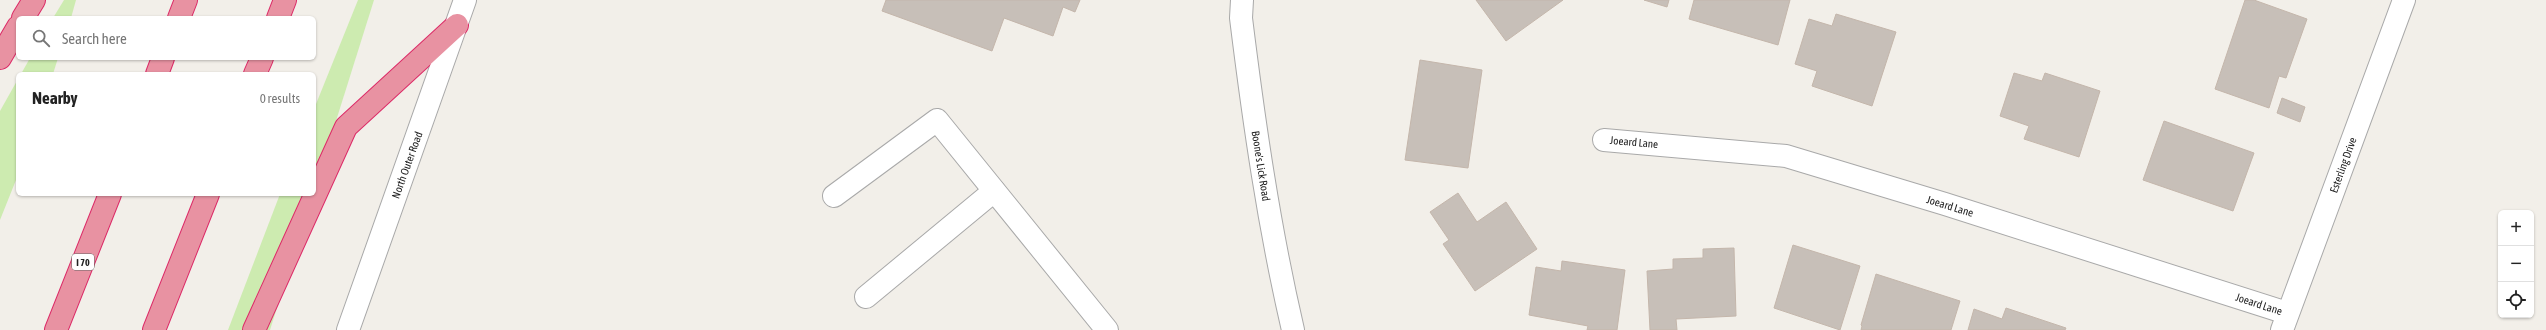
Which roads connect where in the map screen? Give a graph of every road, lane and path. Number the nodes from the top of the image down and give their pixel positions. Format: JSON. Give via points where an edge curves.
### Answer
{"nodes":[{"id":1,"x":34,"y":0,"type":"edge"},
{"id":2,"x":186,"y":0,"type":"edge"},
{"id":3,"x":285,"y":0,"type":"edge"},
{"id":4,"x":465,"y":0,"type":"edge"},
{"id":5,"x":1242,"y":0,"type":"edge"},
{"id":6,"x":2404,"y":0,"type":"edge"},
{"id":7,"x":24,"y":16,"type":"edge"},
{"id":8,"x":180,"y":16,"type":"edge"},
{"id":9,"x":279,"y":16,"type":"edge"},
{"id":10,"x":457,"y":25,"type":"junction"},
{"id":11,"x":16,"y":30,"type":"edge"},
{"id":12,"x":0,"y":58,"type":"edge"},
{"id":13,"x":162,"y":60,"type":"edge"},
{"id":14,"x":261,"y":60,"type":"edge"},
{"id":15,"x":158,"y":72,"type":"edge"},
{"id":16,"x":256,"y":72,"type":"edge"},
{"id":17,"x":1604,"y":140,"type":"dead end"},
{"id":18,"x":994,"y":190,"type":"junction"},
{"id":19,"x":316,"y":193,"type":"edge"},
{"id":20,"x":109,"y":196,"type":"edge"},
{"id":21,"x":207,"y":196,"type":"edge"},
{"id":22,"x":315,"y":196,"type":"edge"},
{"id":23,"x":834,"y":196,"type":"dead end"},
{"id":24,"x":866,"y":297,"type":"dead end"},
{"id":25,"x":2285,"y":322,"type":"edge"},
{"id":26,"x":56,"y":330,"type":"edge"},
{"id":27,"x":154,"y":330,"type":"edge"},
{"id":28,"x":254,"y":330,"type":"edge"},
{"id":29,"x":348,"y":330,"type":"edge"},
{"id":30,"x":1107,"y":330,"type":"edge"},
{"id":31,"x":1293,"y":330,"type":"edge"}],
"edges":[{"from":1,"to":7,"type":"highway"},
{"from":2,"to":8,"type":"highway"},
{"from":3,"to":9,"type":"highway"},
{"from":4,"to":10,"type":"street","name":"North Outer Road"},
{"from":5,"to":31,"type":"street","name":"Boone's Lick Road","via":[[1241,18],[1258,147]]},
{"from":6,"to":25,"type":"street","name":"Esterling Drive"},
{"from":10,"to":19,"type":"highway","via":[[346,127]]},
{"from":10,"to":29,"type":"street","name":"North Outer Road"},
{"from":11,"to":12,"type":"highway"},
{"from":13,"to":15,"type":"highway"},
{"from":14,"to":16,"type":"highway"},
{"from":17,"to":25,"type":"street","name":"Joeard Lane","via":[[1786,156],[1946,204]]},
{"from":18,"to":23,"type":"street","via":[[937,120]]},
{"from":18,"to":24,"type":"street"},
{"from":18,"to":30,"type":"street"},
{"from":20,"to":26,"type":"highway","number":"I 70"},
{"from":21,"to":27,"type":"highway"},
{"from":22,"to":28,"type":"highway"}]}
